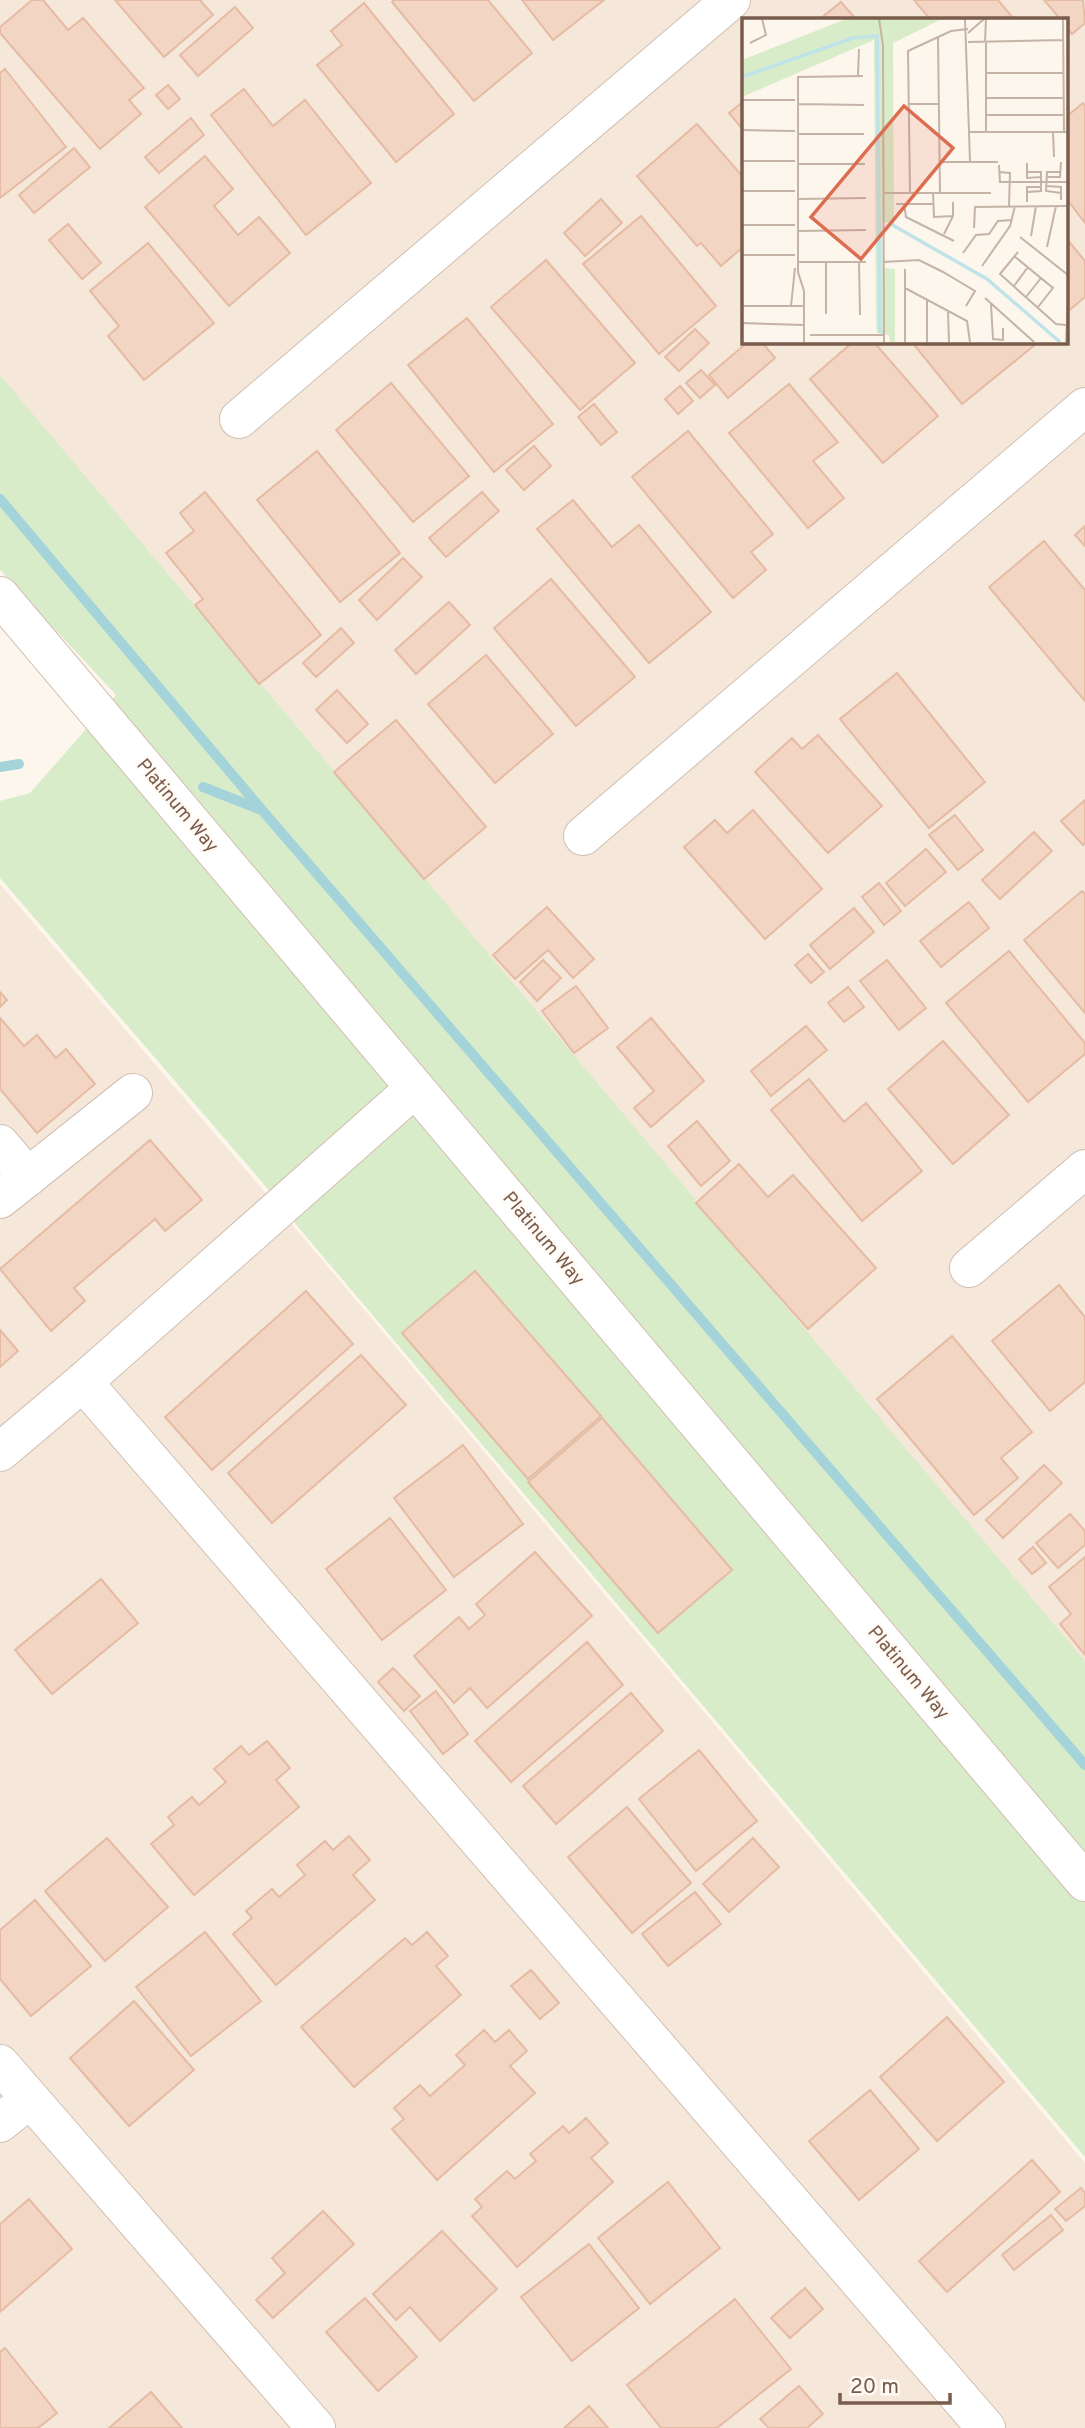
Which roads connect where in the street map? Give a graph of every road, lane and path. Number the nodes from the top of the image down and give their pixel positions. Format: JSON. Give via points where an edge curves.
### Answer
{"nodes":[{"id":1,"x":731,"y":0,"type":"edge"},
{"id":2,"x":1085,"y":407,"type":"edge"},
{"id":3,"x":239,"y":419,"type":"dead end"},
{"id":4,"x":0,"y":596,"type":"edge"},
{"id":5,"x":583,"y":836,"type":"dead end"},
{"id":6,"x":415,"y":1088,"type":"junction"},
{"id":7,"x":133,"y":1093,"type":"dead end"},
{"id":8,"x":0,"y":1144,"type":"edge"},
{"id":9,"x":1085,"y":1169,"type":"edge"},
{"id":10,"x":14,"y":1188,"type":"edge"},
{"id":11,"x":969,"y":1268,"type":"dead end"},
{"id":12,"x":83,"y":1382,"type":"junction"},
{"id":13,"x":0,"y":1452,"type":"edge"},
{"id":14,"x":1085,"y":1882,"type":"edge"},
{"id":15,"x":0,"y":2064,"type":"edge"},
{"id":16,"x":30,"y":2099,"type":"junction"},
{"id":17,"x":0,"y":2123,"type":"edge"},
{"id":18,"x":316,"y":2428,"type":"edge"},
{"id":19,"x":986,"y":2428,"type":"edge"}],
"edges":[{"from":1,"to":3,"type":"street"},
{"from":2,"to":5,"type":"street"},
{"from":4,"to":6,"type":"street","name":"Platinum Way"},
{"from":6,"to":12,"type":"street"},
{"from":6,"to":14,"type":"street","name":"Platinum Way"},
{"from":7,"to":10,"type":"street"},
{"from":8,"to":10,"type":"street"},
{"from":9,"to":11,"type":"street"},
{"from":12,"to":13,"type":"street"},
{"from":12,"to":19,"type":"street"},
{"from":15,"to":16,"type":"street"},
{"from":16,"to":17,"type":"street"},
{"from":16,"to":18,"type":"street"}]}
